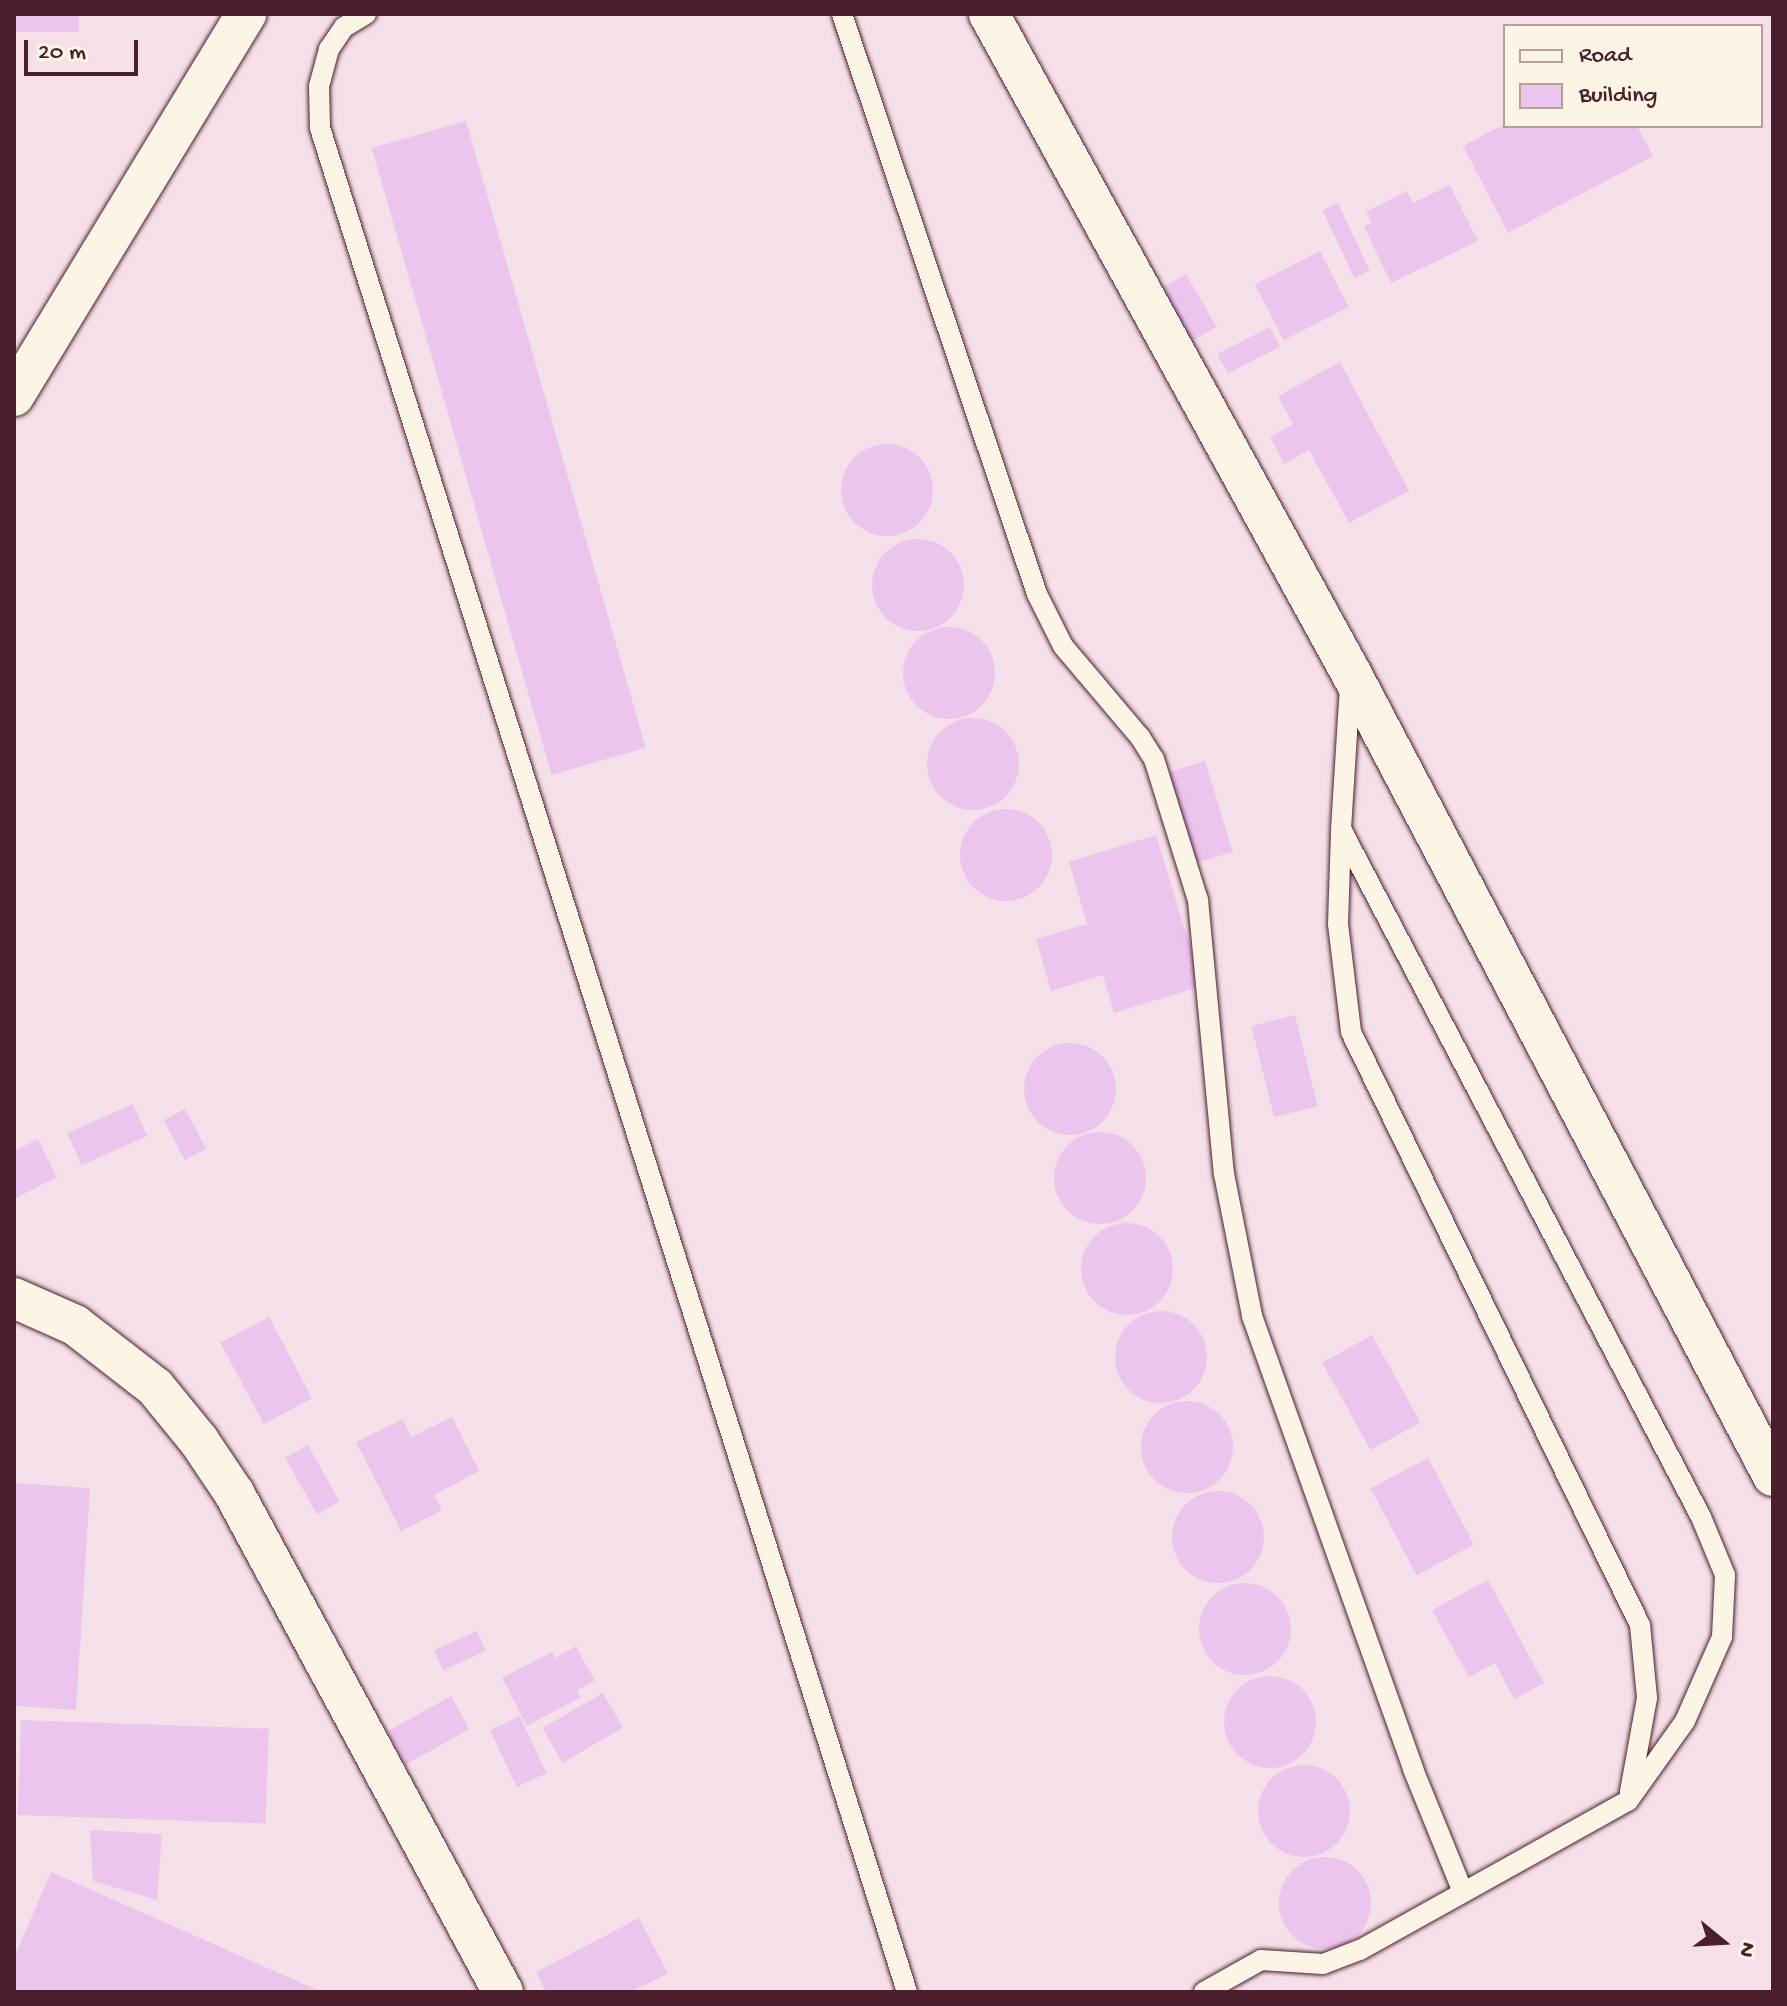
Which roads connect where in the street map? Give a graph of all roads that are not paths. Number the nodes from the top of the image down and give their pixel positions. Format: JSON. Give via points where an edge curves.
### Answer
{"nodes":[{"id":1,"x":246,"y":14,"type":"edge"},
{"id":2,"x":366,"y":14,"type":"edge"},
{"id":3,"x":842,"y":14,"type":"edge"},
{"id":4,"x":989,"y":14,"type":"edge"},
{"id":5,"x":14,"y":396,"type":"edge"},
{"id":6,"x":1351,"y":673,"type":"junction"},
{"id":7,"x":1341,"y":829,"type":"junction"},
{"id":8,"x":14,"y":1298,"type":"edge"},
{"id":9,"x":1773,"y":1476,"type":"edge"},
{"id":10,"x":1628,"y":1801,"type":"junction"},
{"id":11,"x":1463,"y":1892,"type":"junction"},
{"id":12,"x":503,"y":1992,"type":"edge"},
{"id":13,"x":907,"y":1992,"type":"edge"},
{"id":14,"x":1204,"y":1992,"type":"edge"}],
"edges":[{"from":1,"to":5,"type":"street"},
{"from":2,"to":13,"type":"lane","via":[[344,27],[329,49],[319,86],[320,128]]},
{"from":3,"to":11,"type":"lane","via":[[1037,594],[1063,646],[1154,759],[1198,900],[1224,1174],[1252,1316],[1413,1769]]},
{"from":4,"to":6,"type":"street"},
{"from":6,"to":7,"type":"lane"},
{"from":6,"to":9,"type":"street"},
{"from":7,"to":10,"type":"lane","via":[[1338,924],[1351,1032],[1640,1625],[1647,1698]]},
{"from":7,"to":10,"type":"lane","via":[[1694,1503],[1725,1575],[1722,1637],[1685,1721]]},
{"from":8,"to":12,"type":"street","via":[[75,1325],[155,1387],[199,1441],[234,1493]]},
{"from":10,"to":11,"type":"lane"},
{"from":11,"to":14,"type":"lane","via":[[1348,1955],[1323,1964],[1261,1960]]}]}
